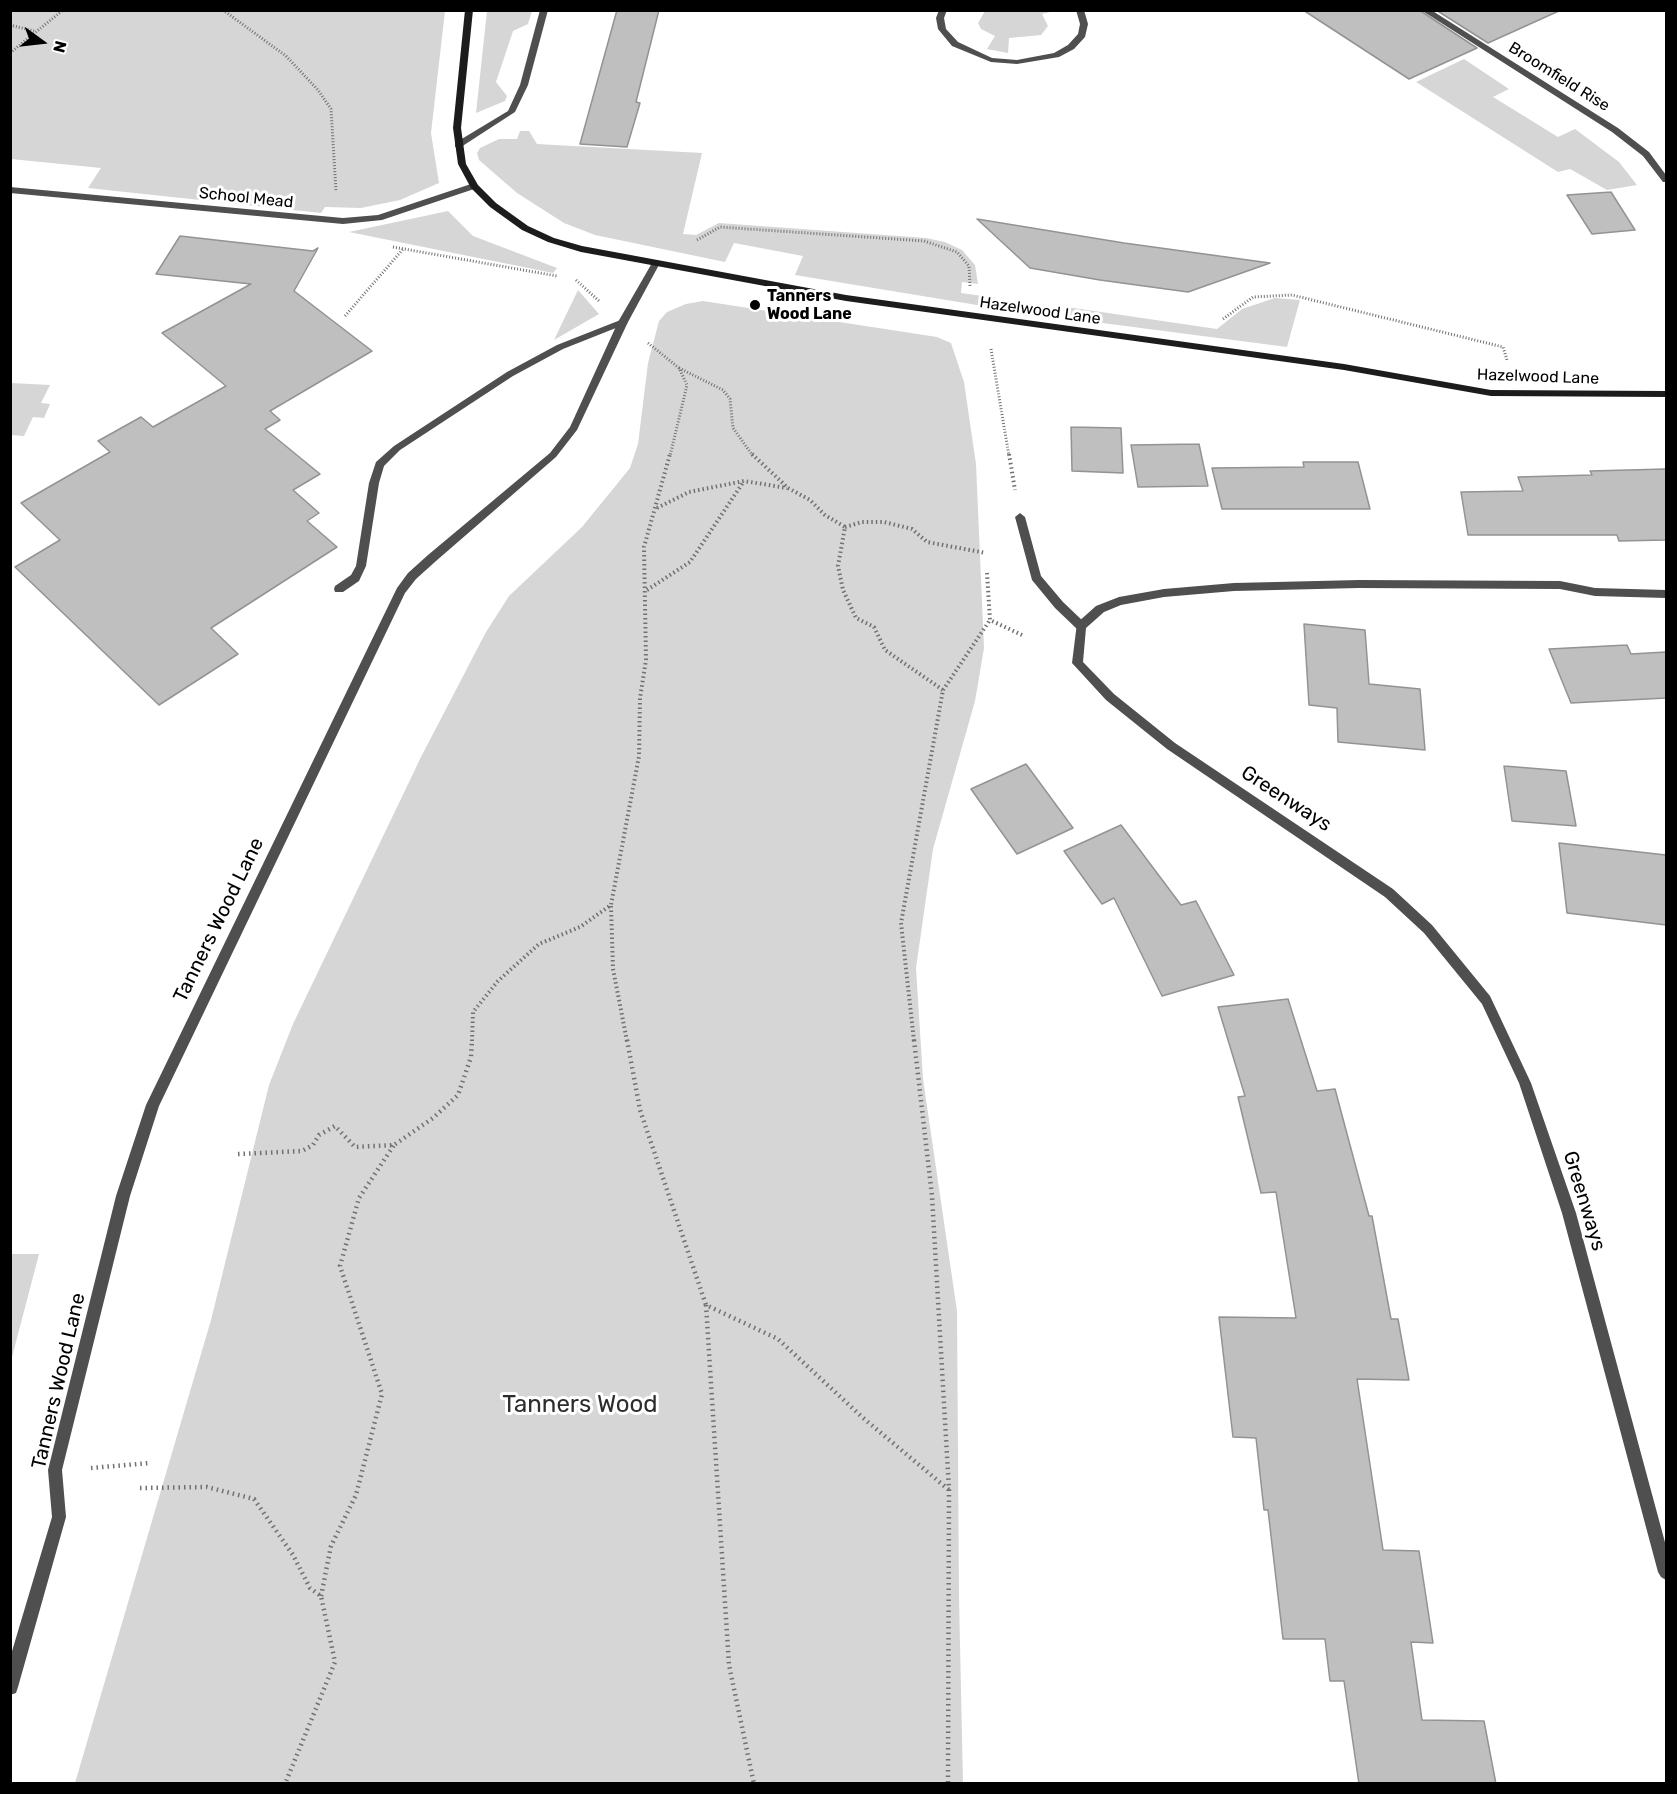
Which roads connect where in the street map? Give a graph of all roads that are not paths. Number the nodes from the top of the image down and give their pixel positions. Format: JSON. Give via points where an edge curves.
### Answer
{"nodes":[{"id":1,"x":469,"y":10,"type":"edge"},
{"id":2,"x":544,"y":10,"type":"edge"},
{"id":3,"x":943,"y":10,"type":"edge"},
{"id":4,"x":1080,"y":10,"type":"edge"},
{"id":5,"x":1425,"y":10,"type":"edge"},
{"id":6,"x":458,"y":145,"type":"junction"},
{"id":7,"x":1666,"y":180,"type":"edge"},
{"id":8,"x":474,"y":186,"type":"junction"},
{"id":9,"x":10,"y":190,"type":"edge"},
{"id":10,"x":656,"y":263,"type":"junction"},
{"id":11,"x":623,"y":322,"type":"junction"},
{"id":12,"x":1666,"y":394,"type":"edge"},
{"id":13,"x":1020,"y":517,"type":"dead end"},
{"id":14,"x":339,"y":588,"type":"dead end"},
{"id":15,"x":1666,"y":594,"type":"edge"},
{"id":16,"x":1081,"y":626,"type":"junction"},
{"id":17,"x":1666,"y":1572,"type":"edge"},
{"id":18,"x":10,"y":1687,"type":"edge"}],
"edges":[{"from":1,"to":6,"type":"street","name":"Hazelwood Lane"},
{"from":2,"to":6,"type":"street","via":[[524,85],[511,112]]},
{"from":3,"to":4,"type":"street","via":[[942,29],[955,44],[991,60],[1017,62],[1047,58],[1071,47],[1082,35]]},
{"from":5,"to":7,"type":"street","name":"Broomfield Rise","via":[[1615,130],[1646,154]]},
{"from":6,"to":8,"type":"street","name":"Hazelwood Lane","via":[[462,164]]},
{"from":8,"to":9,"type":"street","name":"School Mead","via":[[379,218],[343,221]]},
{"from":8,"to":10,"type":"street","name":"Hazelwood Lane","via":[[525,228],[551,240]]},
{"from":10,"to":11,"type":"street","name":"Tanners Wood Lane"},
{"from":10,"to":12,"type":"street","name":"Hazelwood Lane","via":[[914,308],[1344,367],[1491,393]]},
{"from":11,"to":14,"type":"street","via":[[560,347],[510,374],[397,448],[380,464],[374,483],[361,566],[355,578]]},
{"from":11,"to":18,"type":"street","name":"Tanners Wood Lane","via":[[574,428],[553,455],[425,564],[401,591],[153,1105],[123,1196],[54,1470],[59,1517]]},
{"from":13,"to":16,"type":"street","via":[[1036,577]]},
{"from":15,"to":16,"type":"street","via":[[1595,592],[1560,585],[1234,587],[1119,601],[1100,609]]},
{"from":16,"to":17,"type":"street","name":"Greenways","via":[[1077,663],[1110,697],[1172,746],[1389,893],[1428,929],[1486,1000],[1525,1083],[1569,1214]]}]}
